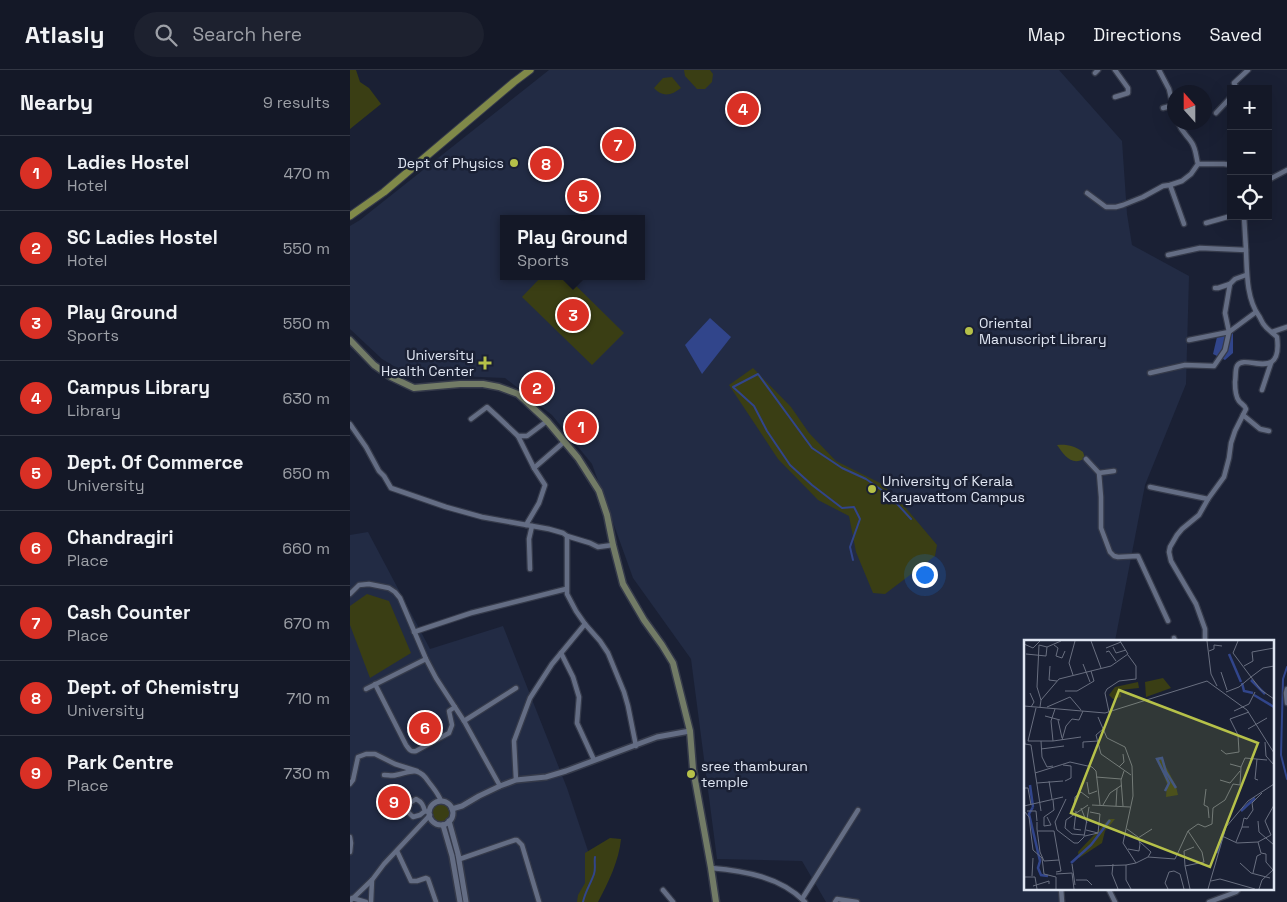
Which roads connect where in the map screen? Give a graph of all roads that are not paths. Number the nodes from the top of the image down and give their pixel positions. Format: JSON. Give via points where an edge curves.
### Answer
{"nodes":[{"id":1,"x":530,"y":70,"type":"edge"},
{"id":2,"x":1115,"y":70,"type":"edge"},
{"id":3,"x":1159,"y":70,"type":"edge"},
{"id":4,"x":1248,"y":70,"type":"edge"},
{"id":5,"x":1167,"y":85,"type":"edge"},
{"id":6,"x":1235,"y":85,"type":"edge"},
{"id":7,"x":1115,"y":97,"type":"dead end"},
{"id":8,"x":1227,"y":101,"type":"edge"},
{"id":9,"x":1167,"y":107,"type":"edge"},
{"id":10,"x":1163,"y":108,"type":"dead end"},
{"id":11,"x":1216,"y":113,"type":"dead end"},
{"id":12,"x":1181,"y":130,"type":"edge"},
{"id":13,"x":1198,"y":164,"type":"junction"},
{"id":14,"x":1227,"y":164,"type":"edge"},
{"id":15,"x":1287,"y":170,"type":"edge"},
{"id":16,"x":1272,"y":178,"type":"edge"},
{"id":17,"x":1170,"y":185,"type":"junction"},
{"id":18,"x":1087,"y":194,"type":"dead end"},
{"id":19,"x":350,"y":216,"type":"edge"},
{"id":20,"x":1227,"y":217,"type":"edge"},
{"id":21,"x":1244,"y":220,"type":"edge"},
{"id":22,"x":1206,"y":223,"type":"dead end"},
{"id":23,"x":1184,"y":224,"type":"dead end"},
{"id":24,"x":1246,"y":250,"type":"junction"},
{"id":25,"x":1168,"y":254,"type":"dead end"},
{"id":26,"x":1246,"y":274,"type":"junction"},
{"id":27,"x":1230,"y":284,"type":"junction"},
{"id":28,"x":1214,"y":288,"type":"dead end"},
{"id":29,"x":1256,"y":312,"type":"junction"},
{"id":30,"x":1287,"y":327,"type":"edge"},
{"id":31,"x":1229,"y":332,"type":"junction"},
{"id":32,"x":1272,"y":332,"type":"junction"},
{"id":33,"x":350,"y":340,"type":"edge"},
{"id":34,"x":1190,"y":340,"type":"dead end"},
{"id":35,"x":1271,"y":363,"type":"junction"},
{"id":36,"x":1150,"y":373,"type":"dead end"},
{"id":37,"x":1262,"y":390,"type":"dead end"},
{"id":38,"x":1243,"y":416,"type":"junction"},
{"id":39,"x":471,"y":419,"type":"dead end"},
{"id":40,"x":547,"y":421,"type":"junction"},
{"id":41,"x":350,"y":424,"type":"edge"},
{"id":42,"x":1270,"y":431,"type":"dead end"},
{"id":43,"x":518,"y":436,"type":"junction"},
{"id":44,"x":564,"y":442,"type":"junction"},
{"id":45,"x":1086,"y":458,"type":"dead end"},
{"id":46,"x":534,"y":468,"type":"junction"},
{"id":47,"x":1114,"y":471,"type":"dead end"},
{"id":48,"x":1099,"y":473,"type":"junction"},
{"id":49,"x":1150,"y":487,"type":"dead end"},
{"id":50,"x":1208,"y":499,"type":"junction"},
{"id":51,"x":529,"y":525,"type":"junction"},
{"id":52,"x":566,"y":536,"type":"junction"},
{"id":53,"x":613,"y":545,"type":"junction"},
{"id":54,"x":530,"y":569,"type":"dead end"},
{"id":55,"x":566,"y":589,"type":"junction"},
{"id":56,"x":350,"y":594,"type":"edge"},
{"id":57,"x":1168,"y":621,"type":"dead end"},
{"id":58,"x":585,"y":624,"type":"junction"},
{"id":59,"x":414,"y":632,"type":"junction"},
{"id":60,"x":1205,"y":640,"type":"edge"},
{"id":61,"x":561,"y":653,"type":"junction"},
{"id":62,"x":426,"y":659,"type":"junction"},
{"id":63,"x":375,"y":684,"type":"junction"},
{"id":64,"x":516,"y":688,"type":"dead end"},
{"id":65,"x":366,"y":689,"type":"dead end"},
{"id":66,"x":1287,"y":692,"type":"edge"},
{"id":67,"x":1287,"y":703,"type":"edge"},
{"id":68,"x":455,"y":707,"type":"junction"},
{"id":69,"x":464,"y":722,"type":"junction"},
{"id":70,"x":690,"y":731,"type":"junction"},
{"id":71,"x":636,"y":746,"type":"junction"},
{"id":72,"x":594,"y":760,"type":"junction"},
{"id":73,"x":417,"y":771,"type":"junction"},
{"id":74,"x":384,"y":775,"type":"dead end"},
{"id":75,"x":516,"y":780,"type":"junction"},
{"id":76,"x":350,"y":784,"type":"edge"},
{"id":77,"x":500,"y":786,"type":"junction"},
{"id":78,"x":440,"y":801,"type":"junction"},
{"id":79,"x":452,"y":809,"type":"junction"},
{"id":80,"x":858,"y":810,"type":"dead end"},
{"id":81,"x":428,"y":812,"type":"junction"},
{"id":82,"x":449,"y":821,"type":"junction"},
{"id":83,"x":443,"y":825,"type":"junction"},
{"id":84,"x":350,"y":837,"type":"edge"},
{"id":85,"x":397,"y":851,"type":"junction"},
{"id":86,"x":350,"y":852,"type":"edge"},
{"id":87,"x":458,"y":854,"type":"junction"},
{"id":88,"x":711,"y":868,"type":"junction"},
{"id":89,"x":372,"y":880,"type":"junction"},
{"id":90,"x":663,"y":890,"type":"dead end"},
{"id":91,"x":1109,"y":890,"type":"edge"},
{"id":92,"x":1238,"y":890,"type":"edge"},
{"id":93,"x":351,"y":899,"type":"edge"},
{"id":94,"x":803,"y":900,"type":"edge"},
{"id":95,"x":366,"y":902,"type":"edge"},
{"id":96,"x":371,"y":902,"type":"edge"},
{"id":97,"x":436,"y":902,"type":"edge"},
{"id":98,"x":460,"y":902,"type":"edge"},
{"id":99,"x":466,"y":902,"type":"edge"},
{"id":100,"x":539,"y":902,"type":"edge"},
{"id":101,"x":673,"y":902,"type":"edge"},
{"id":102,"x":716,"y":902,"type":"edge"},
{"id":103,"x":835,"y":902,"type":"edge"},
{"id":104,"x":857,"y":902,"type":"edge"},
{"id":105,"x":1115,"y":902,"type":"edge"},
{"id":106,"x":1209,"y":902,"type":"edge"}],
"edges":[{"from":1,"to":19,"type":"main road","via":[[384,192]]},
{"from":2,"to":7,"type":"street","via":[[1128,88],[1128,93]]},
{"from":3,"to":5,"type":"street"},
{"from":4,"to":6,"type":"street","via":[[1234,82]]},
{"from":8,"to":11,"type":"street"},
{"from":9,"to":10,"type":"street"},
{"from":12,"to":13,"type":"street","via":[[1194,146]]},
{"from":13,"to":14,"type":"street"},
{"from":13,"to":17,"type":"street","via":[[1182,181]]},
{"from":15,"to":16,"type":"street"},
{"from":17,"to":18,"type":"street","via":[[1116,207],[1106,206]]},
{"from":17,"to":23,"type":"street"},
{"from":20,"to":22,"type":"street"},
{"from":21,"to":24,"type":"street"},
{"from":24,"to":25,"type":"street","via":[[1200,248]]},
{"from":24,"to":26,"type":"street"},
{"from":26,"to":27,"type":"street"},
{"from":26,"to":29,"type":"street"},
{"from":27,"to":28,"type":"street"},
{"from":27,"to":31,"type":"street","via":[[1225,314]]},
{"from":29,"to":31,"type":"street"},
{"from":29,"to":32,"type":"street","via":[[1263,325]]},
{"from":30,"to":32,"type":"street"},
{"from":31,"to":34,"type":"street"},
{"from":31,"to":36,"type":"street","via":[[1225,350],[1214,366],[1185,366]]},
{"from":32,"to":35,"type":"street","via":[[1278,344]]},
{"from":33,"to":40,"type":"main road","via":[[374,365],[414,388],[460,384],[499,387],[518,394]]},
{"from":35,"to":37,"type":"street"},
{"from":35,"to":38,"type":"street","via":[[1245,362],[1237,366],[1235,386],[1238,400],[1246,406]]},
{"from":38,"to":42,"type":"street","via":[[1260,429]]},
{"from":38,"to":50,"type":"street","via":[[1231,443],[1224,477]]},
{"from":39,"to":43,"type":"street","via":[[487,408]]},
{"from":40,"to":43,"type":"street","via":[[527,436]]},
{"from":40,"to":44,"type":"main road"},
{"from":41,"to":51,"type":"street","via":[[391,488],[482,517]]},
{"from":43,"to":46,"type":"street"},
{"from":44,"to":46,"type":"street"},
{"from":44,"to":53,"type":"main road","via":[[599,491]]},
{"from":45,"to":48,"type":"street"},
{"from":46,"to":51,"type":"street","via":[[545,485]]},
{"from":47,"to":48,"type":"street"},
{"from":48,"to":57,"type":"street","via":[[1101,528],[1106,546],[1114,556],[1138,556]]},
{"from":49,"to":50,"type":"street"},
{"from":50,"to":60,"type":"street","via":[[1199,515],[1177,535],[1169,552],[1196,604],[1205,629]]},
{"from":51,"to":52,"type":"street"},
{"from":51,"to":54,"type":"street"},
{"from":52,"to":53,"type":"street","via":[[598,547]]},
{"from":52,"to":55,"type":"street"},
{"from":53,"to":70,"type":"main road","via":[[623,584],[673,663]]},
{"from":55,"to":58,"type":"street"},
{"from":55,"to":59,"type":"street","via":[[471,613]]},
{"from":56,"to":59,"type":"street","via":[[359,585],[369,584],[395,592]]},
{"from":58,"to":61,"type":"street"},
{"from":58,"to":71,"type":"street","via":[[608,653],[617,673]]},
{"from":59,"to":62,"type":"street"},
{"from":61,"to":72,"type":"street","via":[[579,696],[577,724]]},
{"from":61,"to":75,"type":"street","via":[[530,698],[517,732],[514,741]]},
{"from":62,"to":63,"type":"street"},
{"from":62,"to":68,"type":"street"},
{"from":63,"to":65,"type":"street"},
{"from":63,"to":68,"type":"street","via":[[413,752],[449,733],[452,725],[449,710]]},
{"from":64,"to":69,"type":"street"},
{"from":66,"to":67,"type":"street"},
{"from":68,"to":69,"type":"street"},
{"from":69,"to":77,"type":"street"},
{"from":70,"to":71,"type":"street","via":[[657,737]]},
{"from":70,"to":88,"type":"main road","via":[[693,769]]},
{"from":71,"to":72,"type":"street"},
{"from":72,"to":75,"type":"street","via":[[546,777]]},
{"from":73,"to":74,"type":"street"},
{"from":73,"to":76,"type":"street","via":[[375,754],[366,754],[358,757]]},
{"from":73,"to":78,"type":"street","via":[[424,774],[435,788]]},
{"from":75,"to":77,"type":"street"},
{"from":77,"to":79,"type":"street"},
{"from":78,"to":79,"type":"street"},
{"from":78,"to":81,"type":"street","via":[[433,804]]},
{"from":79,"to":82,"type":"street"},
{"from":80,"to":94,"type":"street"},
{"from":81,"to":83,"type":"street","via":[[436,824]]},
{"from":81,"to":85,"type":"street"},
{"from":82,"to":83,"type":"street"},
{"from":82,"to":87,"type":"street"},
{"from":83,"to":98,"type":"street"},
{"from":84,"to":86,"type":"street"},
{"from":85,"to":89,"type":"street"},
{"from":85,"to":97,"type":"street","via":[[411,881],[428,879]]},
{"from":87,"to":99,"type":"street"},
{"from":87,"to":100,"type":"street","via":[[460,859],[517,840],[522,846]]},
{"from":88,"to":94,"type":"street","via":[[737,870],[764,878],[793,891]]},
{"from":88,"to":102,"type":"main road"},
{"from":89,"to":93,"type":"street"},
{"from":89,"to":96,"type":"street"},
{"from":90,"to":101,"type":"street"},
{"from":91,"to":105,"type":"street"},
{"from":92,"to":106,"type":"street"},
{"from":93,"to":95,"type":"street"},
{"from":103,"to":104,"type":"street","via":[[837,899]]}]}
